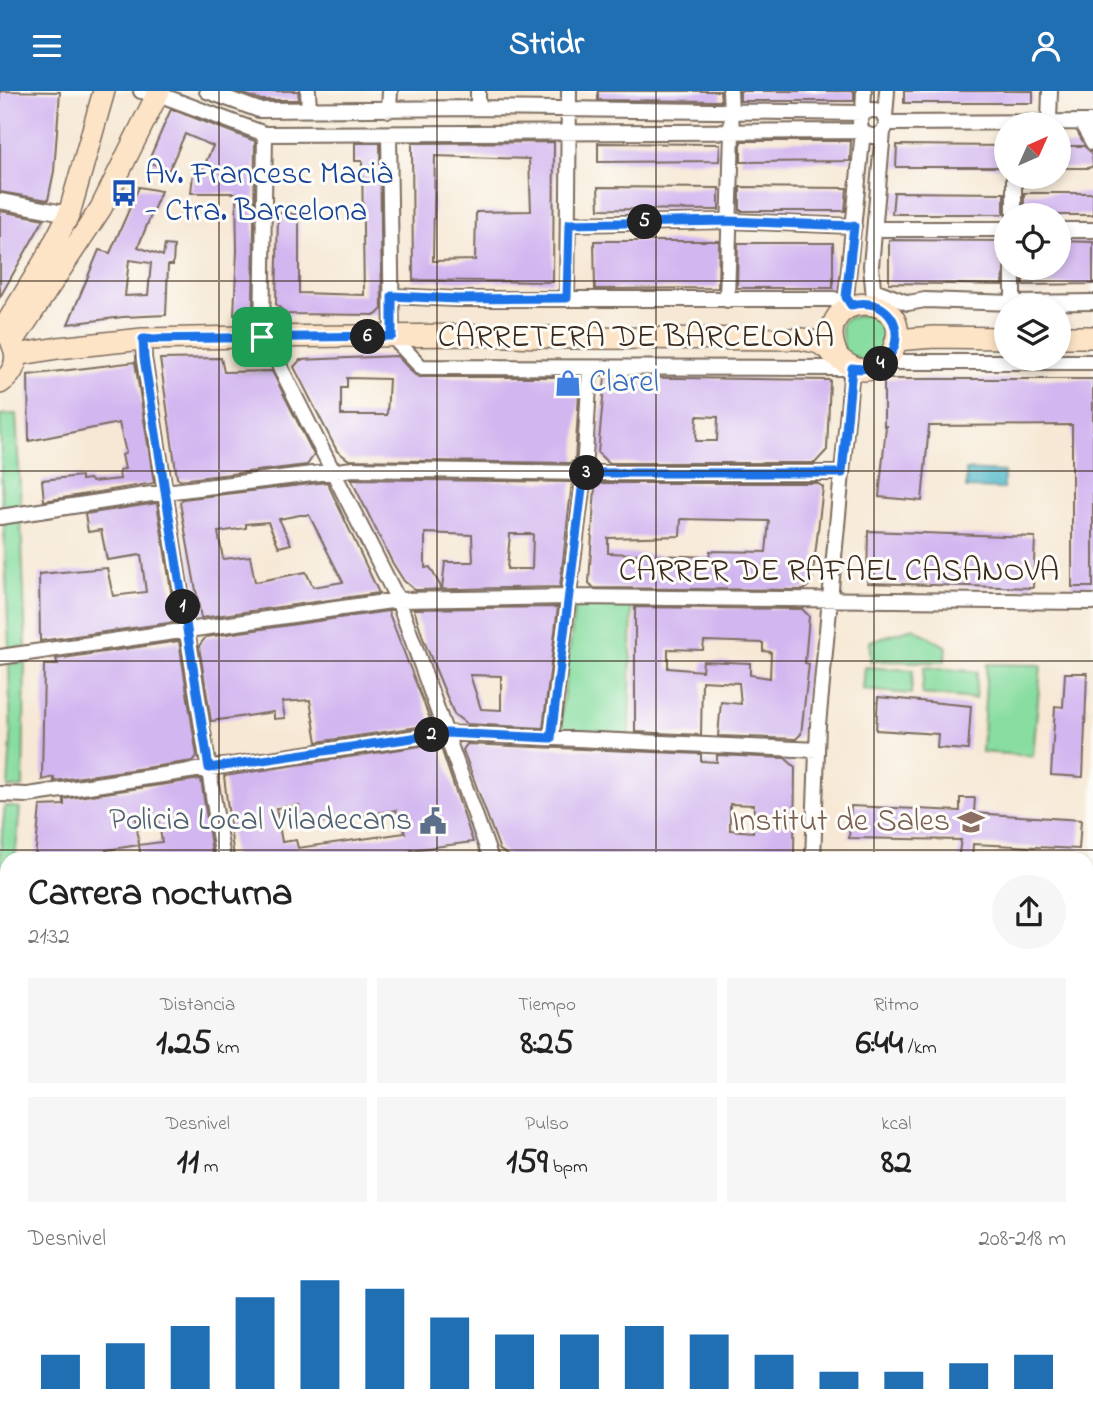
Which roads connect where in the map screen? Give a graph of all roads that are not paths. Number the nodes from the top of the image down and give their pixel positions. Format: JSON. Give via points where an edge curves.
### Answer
{"nodes":[{"id":1,"x":104,"y":91,"type":"edge"},
{"id":2,"x":207,"y":91,"type":"edge"},
{"id":3,"x":308,"y":91,"type":"edge"},
{"id":4,"x":390,"y":91,"type":"edge"},
{"id":5,"x":478,"y":91,"type":"edge"},
{"id":6,"x":569,"y":91,"type":"edge"},
{"id":7,"x":730,"y":91,"type":"edge"},
{"id":8,"x":864,"y":91,"type":"edge"},
{"id":9,"x":887,"y":91,"type":"edge"},
{"id":10,"x":1050,"y":91,"type":"edge"},
{"id":11,"x":152,"y":92,"type":"edge"},
{"id":12,"x":478,"y":108,"type":"junction"},
{"id":13,"x":309,"y":109,"type":"junction"},
{"id":14,"x":389,"y":110,"type":"junction"},
{"id":15,"x":569,"y":110,"type":"junction"},
{"id":16,"x":731,"y":110,"type":"junction"},
{"id":17,"x":1049,"y":112,"type":"edge"},
{"id":18,"x":863,"y":114,"type":"junction"},
{"id":19,"x":1087,"y":122,"type":"edge"},
{"id":20,"x":994,"y":123,"type":"edge"},
{"id":21,"x":885,"y":124,"type":"junction"},
{"id":22,"x":863,"y":131,"type":"junction"},
{"id":23,"x":732,"y":132,"type":"junction"},
{"id":24,"x":568,"y":133,"type":"junction"},
{"id":25,"x":265,"y":134,"type":"junction"},
{"id":26,"x":389,"y":134,"type":"junction"},
{"id":27,"x":1093,"y":143,"type":"edge"},
{"id":28,"x":0,"y":201,"type":"edge"},
{"id":29,"x":69,"y":214,"type":"junction"},
{"id":30,"x":728,"y":221,"type":"junction"},
{"id":31,"x":569,"y":224,"type":"junction"},
{"id":32,"x":854,"y":226,"type":"junction"},
{"id":33,"x":875,"y":229,"type":"junction"},
{"id":34,"x":994,"y":229,"type":"edge"},
{"id":35,"x":1071,"y":230,"type":"edge"},
{"id":36,"x":1093,"y":230,"type":"edge"},
{"id":37,"x":392,"y":296,"type":"junction"},
{"id":38,"x":567,"y":298,"type":"junction"},
{"id":39,"x":874,"y":298,"type":"junction"},
{"id":40,"x":727,"y":300,"type":"junction"},
{"id":41,"x":994,"y":302,"type":"edge"},
{"id":42,"x":1071,"y":302,"type":"edge"},
{"id":43,"x":1093,"y":302,"type":"edge"},
{"id":44,"x":845,"y":311,"type":"junction"},
{"id":45,"x":392,"y":336,"type":"junction"},
{"id":46,"x":262,"y":337,"type":"junction"},
{"id":47,"x":1071,"y":337,"type":"edge"},
{"id":48,"x":1093,"y":337,"type":"edge"},
{"id":49,"x":994,"y":338,"type":"edge"},
{"id":50,"x":143,"y":339,"type":"junction"},
{"id":51,"x":802,"y":339,"type":"junction"},
{"id":52,"x":896,"y":340,"type":"junction"},
{"id":53,"x":7,"y":341,"type":"edge"},
{"id":54,"x":885,"y":362,"type":"junction"},
{"id":55,"x":1093,"y":362,"type":"edge"},
{"id":56,"x":848,"y":366,"type":"junction"},
{"id":57,"x":590,"y":374,"type":"junction"},
{"id":58,"x":0,"y":383,"type":"edge"},
{"id":59,"x":332,"y":471,"type":"junction"},
{"id":60,"x":842,"y":473,"type":"junction"},
{"id":61,"x":583,"y":478,"type":"junction"},
{"id":62,"x":165,"y":492,"type":"junction"},
{"id":63,"x":0,"y":517,"type":"edge"},
{"id":64,"x":570,"y":597,"type":"junction"},
{"id":65,"x":398,"y":600,"type":"junction"},
{"id":66,"x":831,"y":600,"type":"junction"},
{"id":67,"x":1093,"y":602,"type":"edge"},
{"id":68,"x":187,"y":630,"type":"junction"},
{"id":69,"x":0,"y":657,"type":"edge"},
{"id":70,"x":446,"y":733,"type":"junction"},
{"id":71,"x":551,"y":738,"type":"junction"},
{"id":72,"x":817,"y":750,"type":"junction"},
{"id":73,"x":209,"y":768,"type":"junction"},
{"id":74,"x":0,"y":794,"type":"edge"},
{"id":75,"x":222,"y":852,"type":"edge"},
{"id":76,"x":488,"y":852,"type":"edge"},
{"id":77,"x":813,"y":852,"type":"edge"}],
"edges":[{"from":1,"to":29,"type":"street"},
{"from":2,"to":13,"type":"street","via":[[259,110]]},
{"from":3,"to":13,"type":"street"},
{"from":4,"to":14,"type":"street"},
{"from":5,"to":12,"type":"street"},
{"from":6,"to":15,"type":"street"},
{"from":7,"to":16,"type":"street"},
{"from":8,"to":18,"type":"street"},
{"from":9,"to":21,"type":"street"},
{"from":10,"to":17,"type":"street"},
{"from":11,"to":25,"type":"street"},
{"from":11,"to":53,"type":"street","via":[[101,208]]},
{"from":12,"to":14,"type":"street"},
{"from":12,"to":15,"type":"street"},
{"from":13,"to":14,"type":"street"},
{"from":15,"to":16,"type":"street"},
{"from":15,"to":24,"type":"street"},
{"from":16,"to":18,"type":"street"},
{"from":16,"to":23,"type":"street"},
{"from":18,"to":21,"type":"street","via":[[876,110]]},
{"from":18,"to":22,"type":"street"},
{"from":19,"to":27,"type":"street"},
{"from":20,"to":21,"type":"street"},
{"from":21,"to":22,"type":"street","via":[[872,136]]},
{"from":21,"to":33,"type":"street"},
{"from":22,"to":23,"type":"street"},
{"from":22,"to":32,"type":"street"},
{"from":23,"to":24,"type":"street"},
{"from":23,"to":30,"type":"street"},
{"from":24,"to":26,"type":"street"},
{"from":24,"to":31,"type":"street"},
{"from":25,"to":26,"type":"street"},
{"from":25,"to":46,"type":"street"},
{"from":26,"to":37,"type":"street"},
{"from":28,"to":29,"type":"street"},
{"from":29,"to":53,"type":"street"},
{"from":30,"to":31,"type":"street"},
{"from":30,"to":32,"type":"street"},
{"from":30,"to":40,"type":"street"},
{"from":31,"to":38,"type":"street"},
{"from":32,"to":44,"type":"street"},
{"from":33,"to":34,"type":"street"},
{"from":33,"to":39,"type":"street"},
{"from":35,"to":36,"type":"street"},
{"from":37,"to":38,"type":"street","name":"CARRETERA DE BARCELONA"},
{"from":37,"to":45,"type":"street"},
{"from":38,"to":40,"type":"street","name":"CARRETERA DE BARCELONA"},
{"from":39,"to":41,"type":"street","via":[[908,303]]},
{"from":39,"to":44,"type":"street"},
{"from":39,"to":52,"type":"street","via":[[894,321]]},
{"from":40,"to":44,"type":"street","name":"CARRETERA DE BARCELONA","via":[[834,299]]},
{"from":42,"to":43,"type":"street"},
{"from":44,"to":51,"type":"street","name":"CARRETERA DE BARCELONA"},
{"from":44,"to":56,"type":"street","via":[[832,331],[832,345]]},
{"from":45,"to":46,"type":"street","name":"CARRETERA DE BARCELONA"},
{"from":45,"to":51,"type":"street","name":"CARRETERA DE BARCELONA"},
{"from":45,"to":57,"type":"street","name":"CARRETERA DE BARCELONA","via":[[421,367]]},
{"from":46,"to":50,"type":"street","name":"CARRETERA DE BARCELONA"},
{"from":46,"to":59,"type":"street"},
{"from":47,"to":48,"type":"street"},
{"from":49,"to":52,"type":"street"},
{"from":50,"to":53,"type":"street","name":"CARRETERA DE BARCELONA","via":[[58,348]]},
{"from":50,"to":62,"type":"street"},
{"from":51,"to":56,"type":"street","name":"CARRETERA DE BARCELONA","via":[[820,343]]},
{"from":52,"to":54,"type":"street"},
{"from":53,"to":58,"type":"street","via":[[12,373]]},
{"from":54,"to":55,"type":"street"},
{"from":54,"to":56,"type":"street","via":[[873,369]]},
{"from":56,"to":57,"type":"street","name":"CARRETERA DE BARCELONA"},
{"from":56,"to":60,"type":"street"},
{"from":57,"to":61,"type":"street"},
{"from":59,"to":61,"type":"street"},
{"from":59,"to":62,"type":"street"},
{"from":59,"to":65,"type":"street"},
{"from":60,"to":61,"type":"street"},
{"from":60,"to":66,"type":"street"},
{"from":61,"to":64,"type":"street"},
{"from":62,"to":63,"type":"street"},
{"from":62,"to":68,"type":"street"},
{"from":64,"to":65,"type":"street","name":"CARRER DE RAFAEL CASANOVA"},
{"from":64,"to":66,"type":"street","name":"CARRER DE RAFAEL CASANOVA"},
{"from":64,"to":71,"type":"street"},
{"from":65,"to":68,"type":"street","name":"CARRER DE RAFAEL CASANOVA"},
{"from":65,"to":70,"type":"street"},
{"from":66,"to":67,"type":"street","name":"CARRER DE RAFAEL CASANOVA"},
{"from":66,"to":72,"type":"street"},
{"from":68,"to":69,"type":"street","name":"CARRER DE RAFAEL CASANOVA"},
{"from":68,"to":73,"type":"street"},
{"from":70,"to":71,"type":"street"},
{"from":70,"to":73,"type":"street"},
{"from":70,"to":76,"type":"street"},
{"from":71,"to":72,"type":"street"},
{"from":72,"to":77,"type":"street"},
{"from":73,"to":74,"type":"street","via":[[27,795]]},
{"from":73,"to":75,"type":"street"}]}
